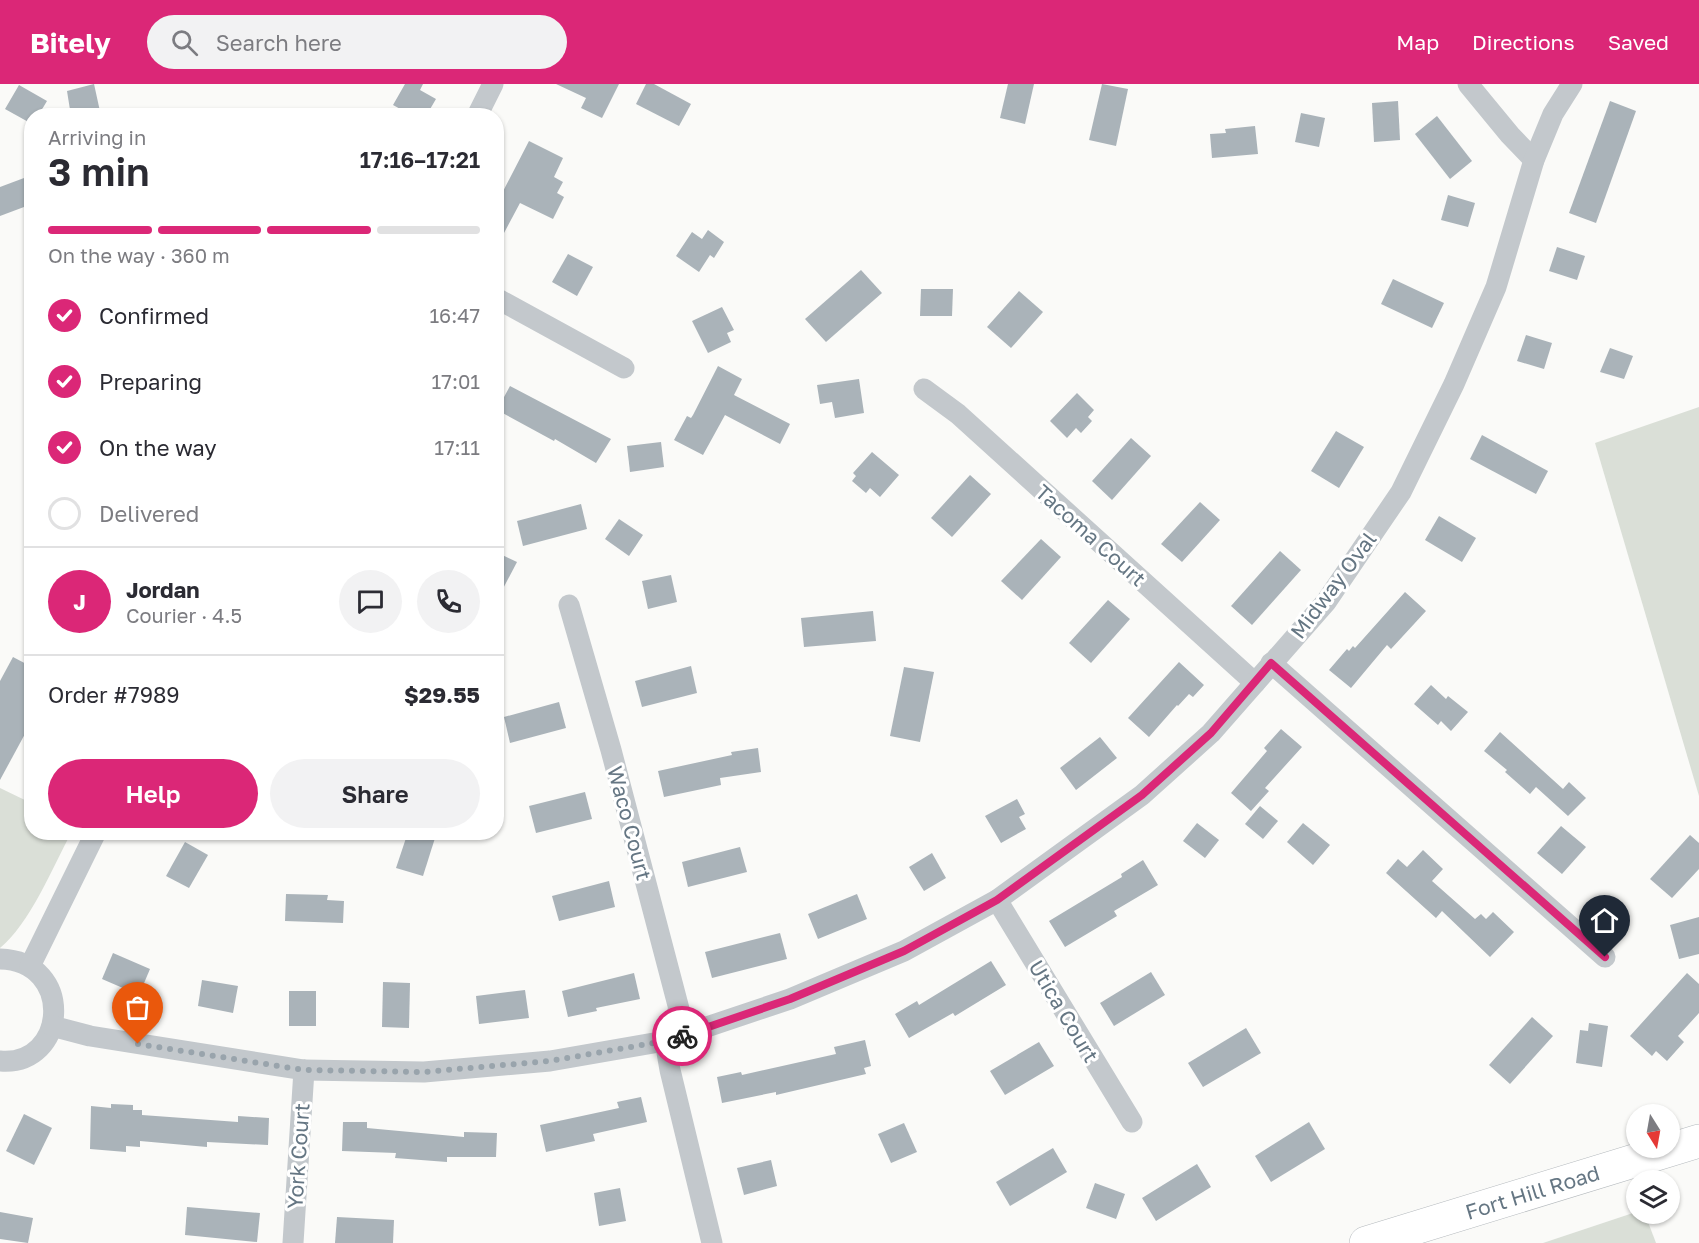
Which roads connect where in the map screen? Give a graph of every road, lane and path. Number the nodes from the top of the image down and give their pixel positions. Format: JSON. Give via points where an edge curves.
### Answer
{"nodes":[{"id":1,"x":493,"y":84,"type":"edge"},
{"id":2,"x":1468,"y":84,"type":"edge"},
{"id":3,"x":1572,"y":84,"type":"edge"},
{"id":4,"x":481,"y":108,"type":"edge"},
{"id":5,"x":1534,"y":160,"type":"junction"},
{"id":6,"x":504,"y":302,"type":"edge"},
{"id":7,"x":624,"y":368,"type":"dead end"},
{"id":8,"x":924,"y":389,"type":"dead end"},
{"id":9,"x":569,"y":605,"type":"dead end"},
{"id":10,"x":1271,"y":663,"type":"junction"},
{"id":11,"x":1255,"y":683,"type":"junction"},
{"id":12,"x":92,"y":840,"type":"edge"},
{"id":13,"x":997,"y":900,"type":"junction"},
{"id":14,"x":1605,"y":957,"type":"dead end"},
{"id":15,"x":0,"y":959,"type":"edge"},
{"id":16,"x":30,"y":966,"type":"junction"},
{"id":17,"x":52,"y":1026,"type":"junction"},
{"id":18,"x":665,"y":1041,"type":"junction"},
{"id":19,"x":0,"y":1061,"type":"edge"},
{"id":20,"x":304,"y":1070,"type":"junction"},
{"id":21,"x":1132,"y":1122,"type":"dead end"},
{"id":22,"x":1699,"y":1141,"type":"edge"},
{"id":23,"x":293,"y":1243,"type":"edge"},
{"id":24,"x":712,"y":1243,"type":"edge"},
{"id":25,"x":1366,"y":1243,"type":"edge"}],
"edges":[{"from":1,"to":4,"type":"street"},
{"from":2,"to":5,"type":"street"},
{"from":3,"to":5,"type":"street","name":"Midway Oval","via":[[1553,114]]},
{"from":5,"to":10,"type":"street","name":"Midway Oval","via":[[1496,287],[1401,492],[1326,602]]},
{"from":6,"to":7,"type":"street"},
{"from":8,"to":11,"type":"street","name":"Tacoma Court","via":[[958,414]]},
{"from":9,"to":18,"type":"street","name":"Waco Court","via":[[679,1009]]},
{"from":10,"to":11,"type":"street","name":"Midway Oval"},
{"from":10,"to":14,"type":"street"},
{"from":11,"to":13,"type":"street","name":"Midway Oval","via":[[1211,733],[1142,795]]},
{"from":12,"to":16,"type":"street"},
{"from":13,"to":18,"type":"street","name":"Midway Oval","via":[[904,951],[790,999]]},
{"from":13,"to":21,"type":"street","name":"Utica Court"},
{"from":15,"to":16,"type":"street"},
{"from":16,"to":17,"type":"street","via":[[50,989]]},
{"from":17,"to":19,"type":"street","via":[[34,1051],[15,1060]]},
{"from":17,"to":20,"type":"street","name":"Midway Oval","via":[[119,1041]]},
{"from":18,"to":20,"type":"street","name":"Midway Oval","via":[[550,1061],[424,1072]]},
{"from":18,"to":24,"type":"street"},
{"from":20,"to":23,"type":"street","name":"York Court"},
{"from":22,"to":25,"type":"main road","name":"Fort Hill Road"}]}
